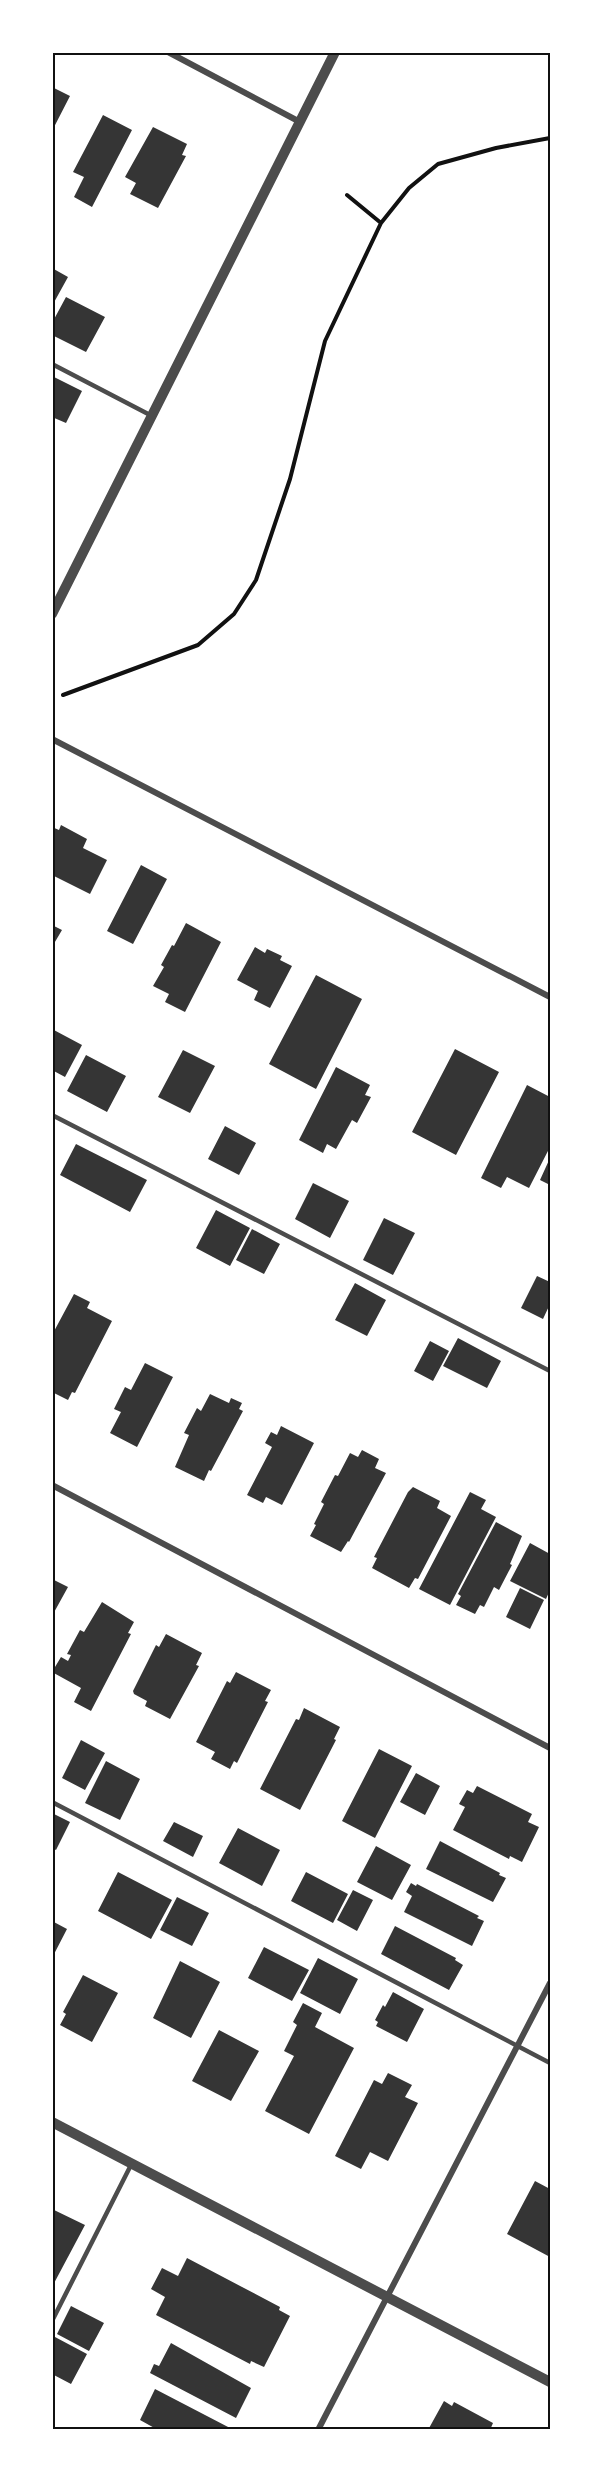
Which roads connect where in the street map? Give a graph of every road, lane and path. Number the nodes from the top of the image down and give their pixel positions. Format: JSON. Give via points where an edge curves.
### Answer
{"nodes":[{"id":1,"x":168,"y":52,"type":"edge"},
{"id":2,"x":335,"y":52,"type":"edge"},
{"id":3,"x":300,"y":122,"type":"junction"},
{"id":4,"x":550,"y":138,"type":"edge"},
{"id":5,"x":346,"y":195,"type":"dead end"},
{"id":6,"x":381,"y":223,"type":"junction"},
{"id":7,"x":52,"y":364,"type":"edge"},
{"id":8,"x":152,"y":416,"type":"junction"},
{"id":9,"x":52,"y":614,"type":"edge"},
{"id":10,"x":63,"y":695,"type":"dead end"},
{"id":11,"x":52,"y":739,"type":"edge"},
{"id":12,"x":550,"y":997,"type":"edge"},
{"id":13,"x":52,"y":1115,"type":"edge"},
{"id":14,"x":550,"y":1371,"type":"edge"},
{"id":15,"x":52,"y":1485,"type":"edge"},
{"id":16,"x":550,"y":1748,"type":"edge"},
{"id":17,"x":52,"y":1802,"type":"edge"},
{"id":18,"x":550,"y":1983,"type":"edge"},
{"id":19,"x":518,"y":2047,"type":"junction"},
{"id":20,"x":550,"y":2063,"type":"edge"},
{"id":21,"x":52,"y":2121,"type":"edge"},
{"id":22,"x":132,"y":2163,"type":"junction"},
{"id":23,"x":387,"y":2296,"type":"junction"},
{"id":24,"x":52,"y":2321,"type":"edge"},
{"id":25,"x":550,"y":2382,"type":"edge"},
{"id":26,"x":318,"y":2430,"type":"edge"}],
"edges":[{"from":1,"to":3,"type":"street"},
{"from":2,"to":3,"type":"street"},
{"from":3,"to":8,"type":"street"},
{"from":4,"to":6,"type":"path","via":[[438,164],[409,188]]},
{"from":5,"to":6,"type":"path"},
{"from":6,"to":10,"type":"path","via":[[325,341],[290,479],[256,580],[234,614],[198,645]]},
{"from":7,"to":8,"type":"lane"},
{"from":8,"to":9,"type":"street"},
{"from":11,"to":12,"type":"street"},
{"from":13,"to":14,"type":"lane"},
{"from":15,"to":16,"type":"street"},
{"from":17,"to":19,"type":"lane"},
{"from":18,"to":19,"type":"street"},
{"from":19,"to":20,"type":"lane"},
{"from":19,"to":23,"type":"street"},
{"from":21,"to":22,"type":"street"},
{"from":22,"to":23,"type":"street"},
{"from":22,"to":24,"type":"lane"},
{"from":23,"to":25,"type":"street"},
{"from":23,"to":26,"type":"street"}]}
